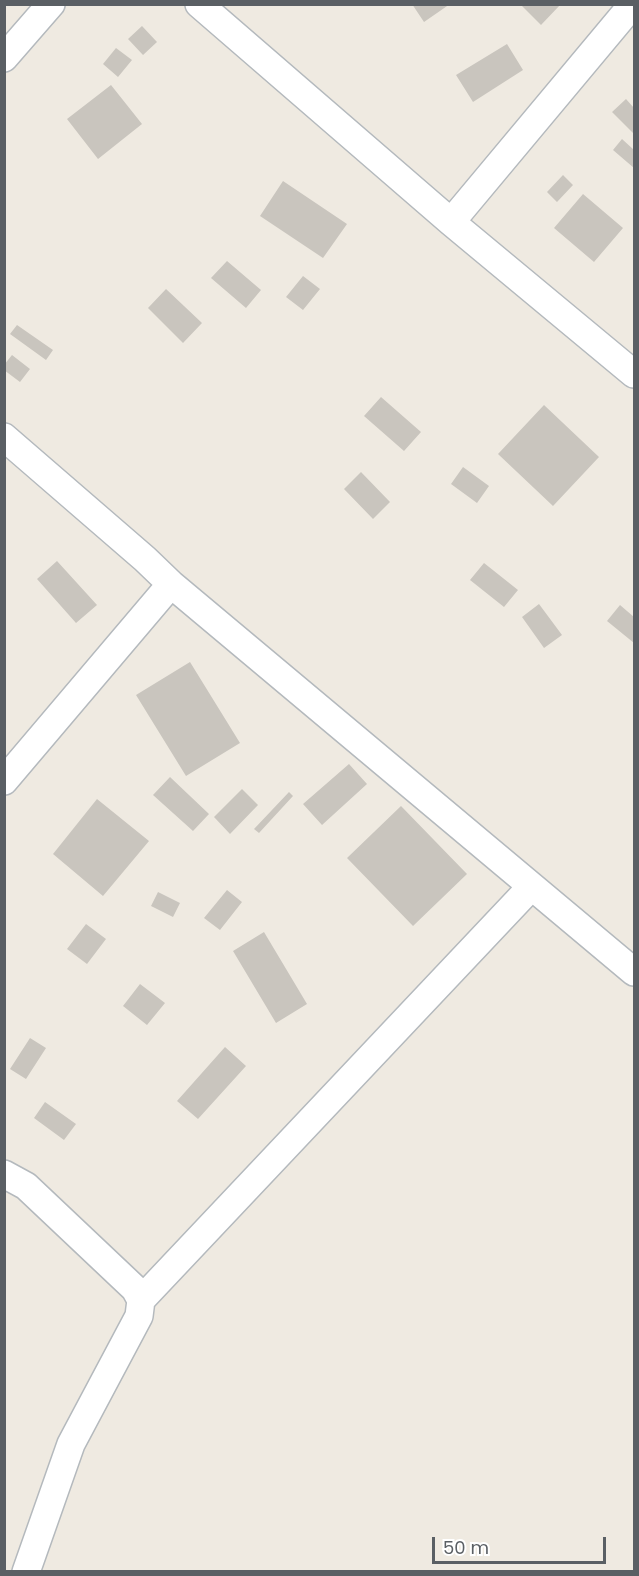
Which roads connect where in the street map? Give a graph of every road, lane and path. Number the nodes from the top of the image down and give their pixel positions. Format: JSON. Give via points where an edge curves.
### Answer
{"nodes":[{"id":1,"x":51,"y":4,"type":"edge"},
{"id":2,"x":199,"y":4,"type":"edge"},
{"id":3,"x":633,"y":4,"type":"edge"},
{"id":4,"x":4,"y":58,"type":"edge"},
{"id":5,"x":451,"y":222,"type":"junction"},
{"id":6,"x":634,"y":374,"type":"edge"},
{"id":7,"x":4,"y":438,"type":"edge"},
{"id":8,"x":171,"y":584,"type":"junction"},
{"id":9,"x":4,"y":781,"type":"edge"},
{"id":10,"x":531,"y":887,"type":"junction"},
{"id":11,"x":634,"y":972,"type":"edge"},
{"id":12,"x":4,"y":1174,"type":"edge"},
{"id":13,"x":141,"y":1300,"type":"junction"},
{"id":14,"x":26,"y":1572,"type":"edge"}],
"edges":[{"from":1,"to":4,"type":"street"},
{"from":2,"to":5,"type":"street"},
{"from":3,"to":5,"type":"street"},
{"from":5,"to":6,"type":"street"},
{"from":7,"to":8,"type":"street"},
{"from":8,"to":9,"type":"street"},
{"from":8,"to":10,"type":"street"},
{"from":10,"to":11,"type":"street"},
{"from":10,"to":13,"type":"street"},
{"from":12,"to":13,"type":"street","via":[[26,1186],[135,1289]]},
{"from":13,"to":14,"type":"street","via":[[139,1316],[71,1444]]}]}
